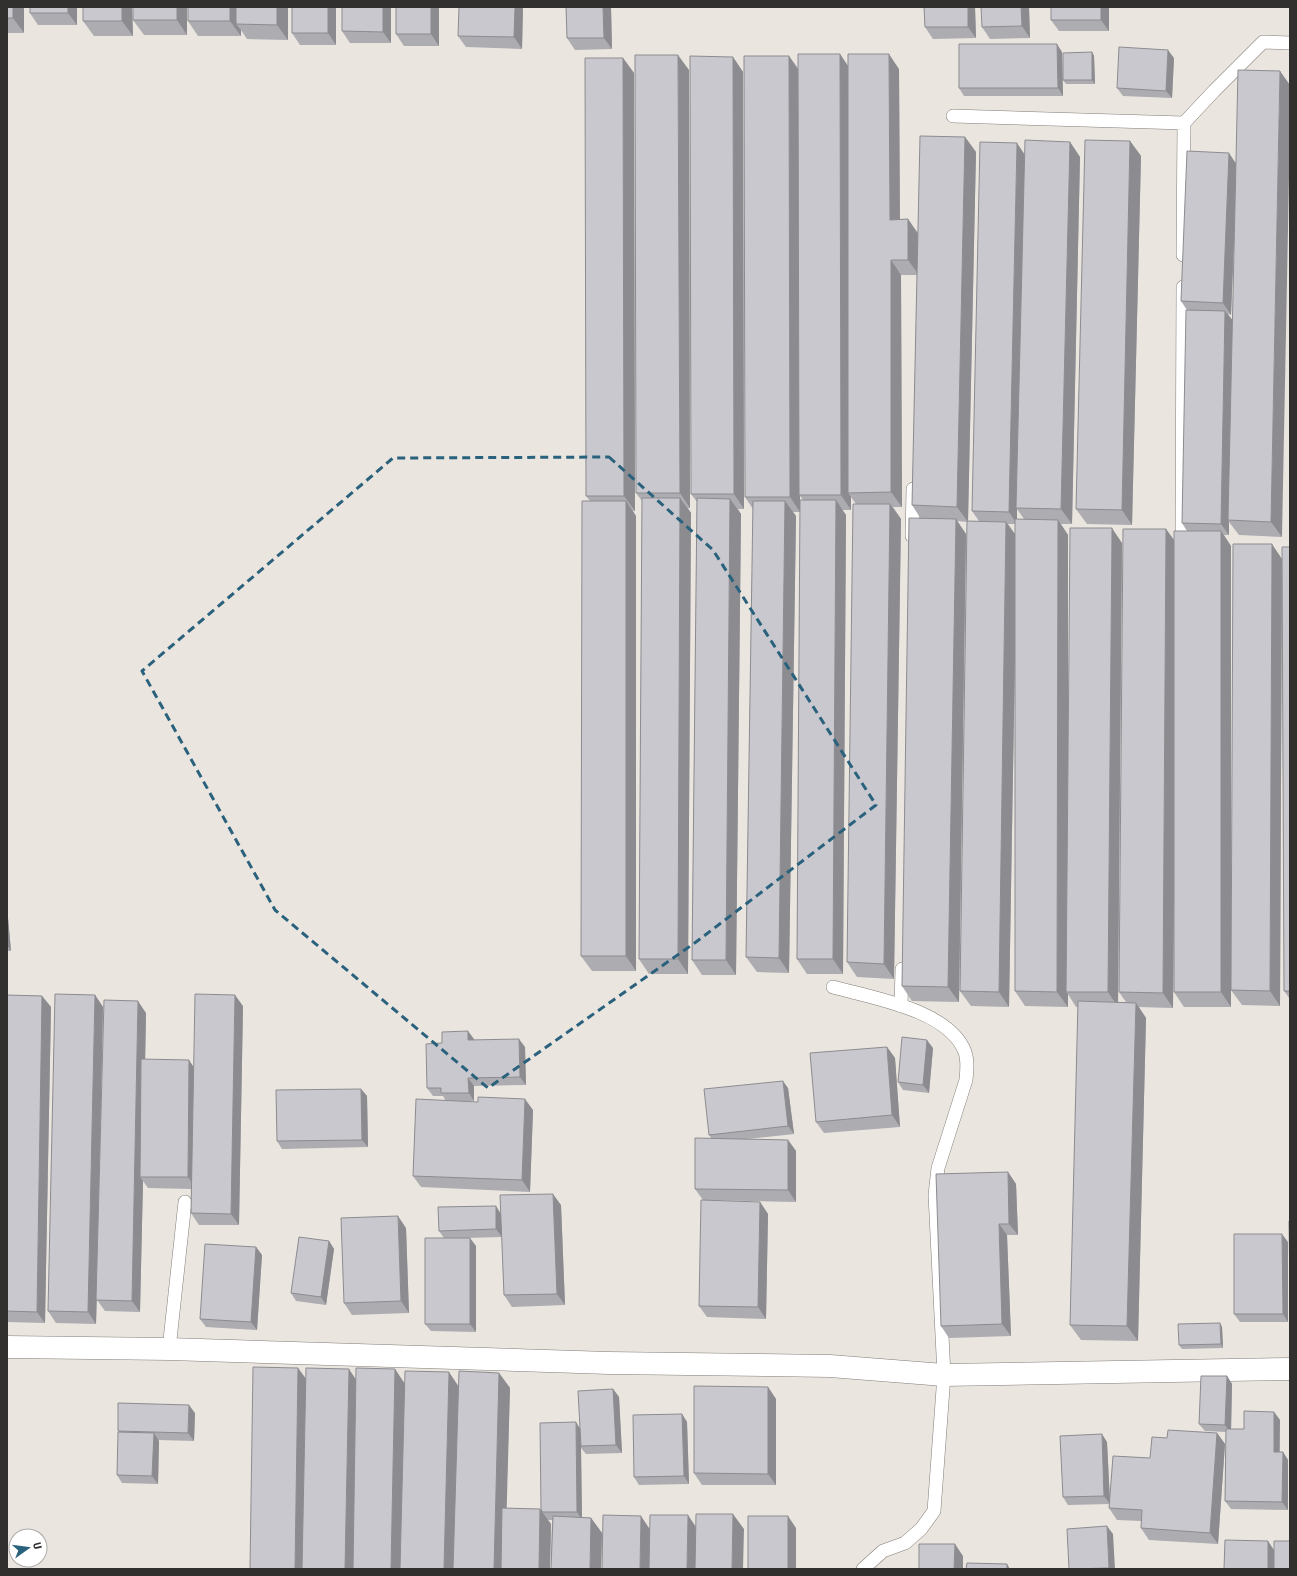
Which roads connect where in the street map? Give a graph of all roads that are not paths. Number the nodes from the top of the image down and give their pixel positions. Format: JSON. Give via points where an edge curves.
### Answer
{"nodes":[{"id":1,"x":1290,"y":43,"type":"edge"},
{"id":2,"x":953,"y":116,"type":"dead end"},
{"id":3,"x":1184,"y":123,"type":"junction"},
{"id":4,"x":913,"y":479,"type":"edge"},
{"id":5,"x":1182,"y":540,"type":"edge"},
{"id":6,"x":911,"y":551,"type":"edge"},
{"id":7,"x":902,"y":958,"type":"edge"},
{"id":8,"x":834,"y":987,"type":"edge"},
{"id":9,"x":901,"y":1006,"type":"junction"},
{"id":10,"x":185,"y":1202,"type":"dead end"},
{"id":11,"x":7,"y":1347,"type":"edge"},
{"id":12,"x":169,"y":1349,"type":"junction"},
{"id":13,"x":1290,"y":1369,"type":"edge"},
{"id":14,"x":944,"y":1375,"type":"junction"},
{"id":15,"x":863,"y":1569,"type":"edge"}],
"edges":[{"from":1,"to":3,"type":"lane","via":[[1263,42]]},
{"from":2,"to":3,"type":"lane"},
{"from":3,"to":5,"type":"lane"},
{"from":4,"to":6,"type":"lane"},
{"from":7,"to":9,"type":"lane"},
{"from":8,"to":9,"type":"lane"},
{"from":9,"to":14,"type":"lane","via":[[936,1020],[950,1030],[965,1053],[967,1066],[966,1080],[938,1168],[935,1195]]},
{"from":10,"to":12,"type":"lane"},
{"from":11,"to":12,"type":"street"},
{"from":12,"to":14,"type":"street","via":[[610,1363],[830,1366]]},
{"from":13,"to":14,"type":"street"},
{"from":14,"to":15,"type":"lane","via":[[934,1510],[921,1529],[905,1543],[883,1551]]}]}
